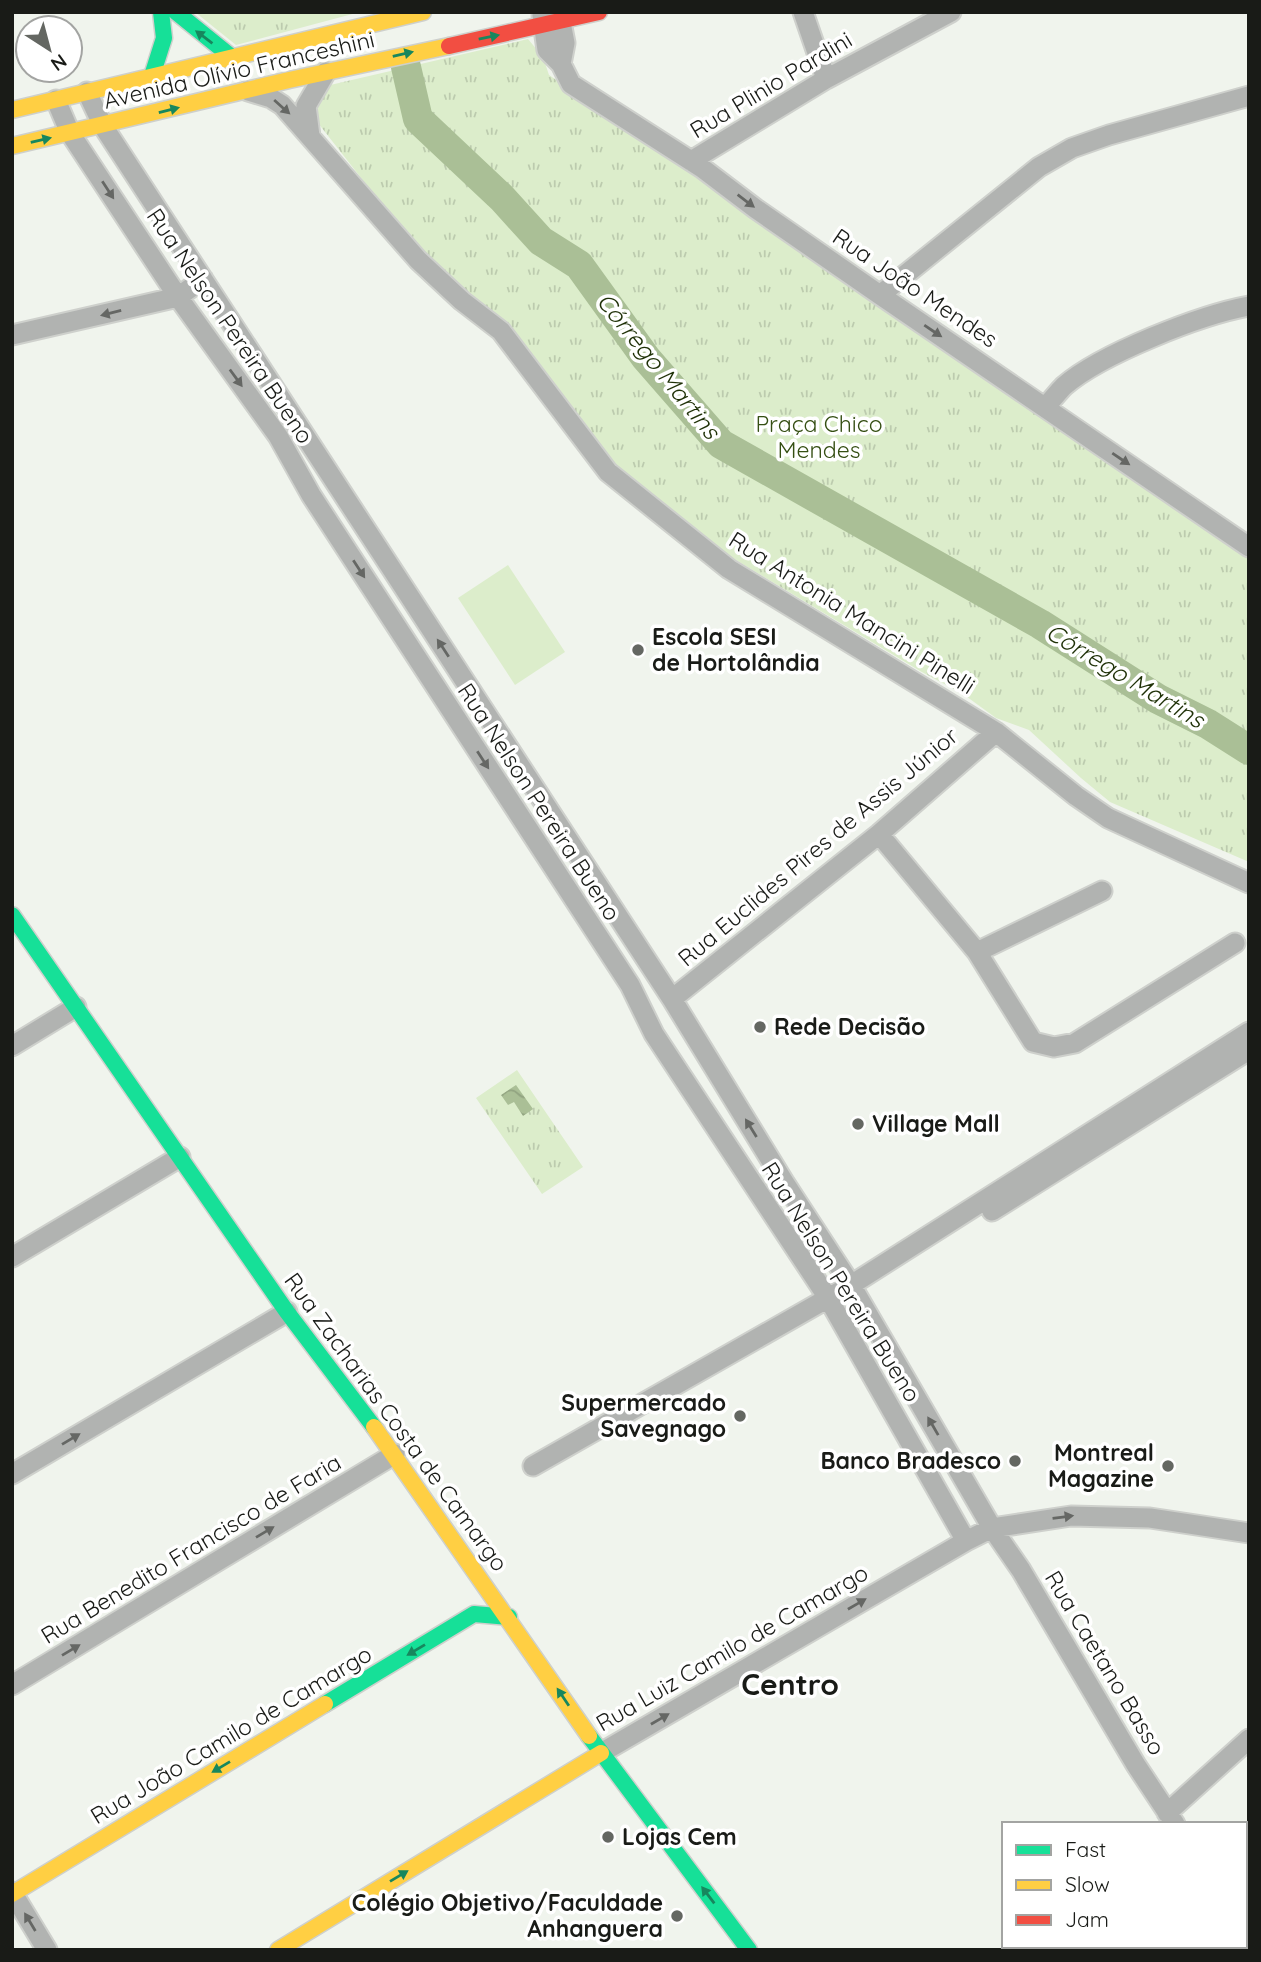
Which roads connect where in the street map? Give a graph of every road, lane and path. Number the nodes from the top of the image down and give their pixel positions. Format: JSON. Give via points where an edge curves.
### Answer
{"nodes":[{"id":1,"x":161,"y":12,"type":"edge"},
{"id":2,"x":176,"y":12,"type":"edge"},
{"id":3,"x":423,"y":12,"type":"edge"},
{"id":4,"x":599,"y":12,"type":"edge"},
{"id":5,"x":803,"y":12,"type":"edge"},
{"id":6,"x":951,"y":12,"type":"edge"},
{"id":7,"x":551,"y":18,"type":"edge"},
{"id":8,"x":234,"y":59,"type":"junction"},
{"id":9,"x":326,"y":72,"type":"junction"},
{"id":10,"x":151,"y":79,"type":"junction"},
{"id":11,"x":827,"y":79,"type":"junction"},
{"id":12,"x":247,"y":90,"type":"junction"},
{"id":13,"x":87,"y":92,"type":"junction"},
{"id":14,"x":1249,"y":96,"type":"edge"},
{"id":15,"x":56,"y":100,"type":"junction"},
{"id":16,"x":12,"y":110,"type":"edge"},
{"id":17,"x":103,"y":126,"type":"junction"},
{"id":18,"x":70,"y":133,"type":"junction"},
{"id":19,"x":310,"y":136,"type":"junction"},
{"id":20,"x":12,"y":146,"type":"edge"},
{"id":21,"x":691,"y":161,"type":"junction"},
{"id":22,"x":203,"y":279,"type":"junction"},
{"id":23,"x":880,"y":295,"type":"junction"},
{"id":24,"x":178,"y":297,"type":"junction"},
{"id":25,"x":1249,"y":306,"type":"edge"},
{"id":26,"x":12,"y":335,"type":"edge"},
{"id":27,"x":1046,"y":407,"type":"junction"},
{"id":28,"x":1249,"y":547,"type":"edge"},
{"id":29,"x":996,"y":732,"type":"junction"},
{"id":30,"x":879,"y":834,"type":"junction"},
{"id":31,"x":1249,"y":883,"type":"edge"},
{"id":32,"x":1102,"y":891,"type":"dead end"},
{"id":33,"x":12,"y":915,"type":"edge"},
{"id":34,"x":1235,"y":943,"type":"dead end"},
{"id":35,"x":977,"y":953,"type":"junction"},
{"id":36,"x":671,"y":999,"type":"junction"},
{"id":37,"x":76,"y":1007,"type":"junction"},
{"id":38,"x":1249,"y":1032,"type":"edge"},
{"id":39,"x":12,"y":1046,"type":"edge"},
{"id":40,"x":1249,"y":1050,"type":"edge"},
{"id":41,"x":180,"y":1157,"type":"junction"},
{"id":42,"x":12,"y":1257,"type":"edge"},
{"id":43,"x":854,"y":1290,"type":"junction"},
{"id":44,"x":828,"y":1298,"type":"junction"},
{"id":45,"x":287,"y":1312,"type":"junction"},
{"id":46,"x":395,"y":1454,"type":"junction"},
{"id":47,"x":533,"y":1466,"type":"dead end"},
{"id":48,"x":12,"y":1474,"type":"edge"},
{"id":49,"x":992,"y":1528,"type":"junction"},
{"id":50,"x":1249,"y":1533,"type":"edge"},
{"id":51,"x":966,"y":1541,"type":"junction"},
{"id":52,"x":478,"y":1573,"type":"junction"},
{"id":53,"x":474,"y":1615,"type":"junction"},
{"id":54,"x":509,"y":1617,"type":"junction"},
{"id":55,"x":12,"y":1685,"type":"edge"},
{"id":56,"x":1249,"y":1739,"type":"edge"},
{"id":57,"x":601,"y":1753,"type":"junction"},
{"id":58,"x":1171,"y":1818,"type":"edge"},
{"id":59,"x":12,"y":1893,"type":"edge"},
{"id":60,"x":47,"y":1950,"type":"edge"},
{"id":61,"x":278,"y":1950,"type":"edge"},
{"id":62,"x":749,"y":1950,"type":"edge"}],
"edges":[{"from":1,"to":10,"type":"main road","via":[[165,38]]},
{"from":8,"to":2,"type":"main road","one_way":true},
{"from":3,"to":8,"type":"main road","name":"Avenida Olívio Franceshini"},
{"from":4,"to":7,"type":"main road","name":"Avenida Olívio Franceshini"},
{"from":5,"to":11,"type":"street"},
{"from":6,"to":11,"type":"street","name":"Rua Plinio Pardini"},
{"from":9,"to":7,"type":"main road","name":"Avenida Olívio Franceshini","one_way":true},
{"from":7,"to":21,"type":"street","name":"Rua João Mendes","via":[[565,43],[561,64],[571,84]]},
{"from":8,"to":10,"type":"main road","name":"Avenida Olívio Franceshini"},
{"from":9,"to":12,"type":"main road","name":"Avenida Olívio Franceshini"},
{"from":9,"to":19,"type":"street","via":[[307,101]]},
{"from":10,"to":13,"type":"main road","name":"Avenida Olívio Franceshini"},
{"from":11,"to":21,"type":"street","name":"Rua Plinio Pardini"},
{"from":17,"to":12,"type":"main road","name":"Avenida Olívio Franceshini","one_way":true},
{"from":12,"to":19,"type":"street","name":"Rua Antonia Mancini Pinelli","one_way":true,"via":[[278,102]]},
{"from":13,"to":15,"type":"main road","name":"Avenida Olívio Franceshini"},
{"from":13,"to":17,"type":"street","name":"Rua Nelson Pereira Bueno"},
{"from":14,"to":23,"type":"street","via":[[1073,148],[1039,167]]},
{"from":15,"to":16,"type":"main road","name":"Avenida Olívio Franceshini"},
{"from":15,"to":18,"type":"street","name":"Rua Nelson Pereira Bueno"},
{"from":17,"to":18,"type":"main road","name":"Avenida Olívio Franceshini"},
{"from":17,"to":22,"type":"street","name":"Rua Nelson Pereira Bueno"},
{"from":20,"to":18,"type":"main road","name":"Avenida Olívio Franceshini","one_way":true},
{"from":18,"to":24,"type":"street","name":"Rua Nelson Pereira Bueno","one_way":true},
{"from":19,"to":29,"type":"street","name":"Rua Antonia Mancini Pinelli","via":[[418,260],[501,331],[608,472],[729,569]]},
{"from":21,"to":23,"type":"street","name":"Rua João Mendes","one_way":true},
{"from":22,"to":24,"type":"street"},
{"from":36,"to":22,"type":"street","name":"Rua Nelson Pereira Bueno","one_way":true},
{"from":23,"to":27,"type":"street","name":"Rua João Mendes","one_way":true},
{"from":24,"to":26,"type":"street","one_way":true},
{"from":24,"to":44,"type":"street","name":"Rua Nelson Pereira Bueno","one_way":true,"via":[[278,436],[318,506],[629,985],[654,1034]]},
{"from":25,"to":27,"type":"street","via":[[1105,360],[1065,385]]},
{"from":27,"to":28,"type":"street","name":"Rua João Mendes","one_way":true},
{"from":29,"to":30,"type":"street","name":"Rua Euclides Pires de Assis Júnior"},
{"from":29,"to":31,"type":"street","name":"Rua Antonia Mancini Pinelli","via":[[1108,818]]},
{"from":30,"to":35,"type":"street"},
{"from":30,"to":36,"type":"street","name":"Rua Euclides Pires de Assis Júnior"},
{"from":32,"to":35,"type":"street"},
{"from":33,"to":37,"type":"main road","name":"Rua Zacharias Costa de Camargo"},
{"from":34,"to":35,"type":"street","via":[[1075,1043],[1054,1048],[1033,1042]]},
{"from":43,"to":36,"type":"street","name":"Rua Nelson Pereira Bueno","one_way":true},
{"from":37,"to":39,"type":"street"},
{"from":37,"to":41,"type":"main road","name":"Rua Zacharias Costa de Camargo"},
{"from":38,"to":43,"type":"street"},
{"from":40,"to":43,"type":"street"},
{"from":41,"to":42,"type":"street"},
{"from":41,"to":45,"type":"main road","name":"Rua Zacharias Costa de Camargo"},
{"from":43,"to":44,"type":"street"},
{"from":49,"to":43,"type":"street","name":"Rua Nelson Pereira Bueno","one_way":true},
{"from":44,"to":47,"type":"street"},
{"from":44,"to":51,"type":"street","name":"Rua Nelson Pereira Bueno"},
{"from":45,"to":46,"type":"main road","name":"Rua Zacharias Costa de Camargo"},
{"from":48,"to":45,"type":"street","one_way":true},
{"from":46,"to":52,"type":"main road","name":"Rua Zacharias Costa de Camargo"},
{"from":55,"to":46,"type":"street","name":"Rua Benedito Francisco de Faria","one_way":true},
{"from":49,"to":50,"type":"street","name":"Rua Luiz Camilo de Camargo","one_way":true,"via":[[1071,1516],[1150,1518]]},
{"from":49,"to":51,"type":"street","name":"Rua Luiz Camilo de Camargo"},
{"from":49,"to":58,"type":"street","name":"Rua Caetano Basso"},
{"from":57,"to":51,"type":"street","name":"Rua Luiz Camilo de Camargo","one_way":true},
{"from":52,"to":53,"type":"main road"},
{"from":52,"to":54,"type":"main road","name":"Rua Zacharias Costa de Camargo"},
{"from":53,"to":54,"type":"main road"},
{"from":53,"to":59,"type":"main road","name":"Rua João Camilo de Camargo","one_way":true},
{"from":57,"to":54,"type":"main road","name":"Rua Zacharias Costa de Camargo","one_way":true},
{"from":56,"to":58,"type":"street"},
{"from":61,"to":57,"type":"main road","name":"Rua Luiz Camilo de Camargo","one_way":true},
{"from":62,"to":57,"type":"main road","name":"Rua Zacharias Costa de Camargo","one_way":true},
{"from":60,"to":59,"type":"street","one_way":true}]}
